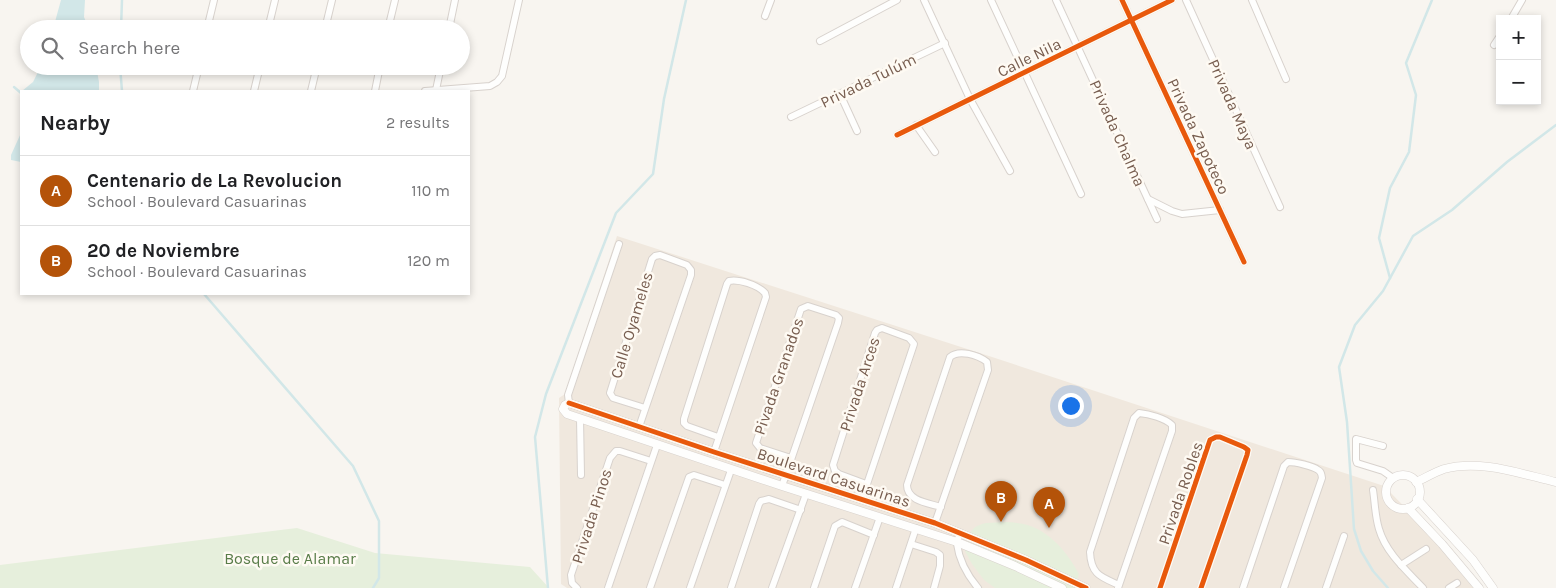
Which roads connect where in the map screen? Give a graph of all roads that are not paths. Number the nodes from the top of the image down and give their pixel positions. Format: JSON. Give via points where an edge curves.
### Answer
{"nodes":[{"id":1,"x":214,"y":0,"type":"edge"},
{"id":2,"x":275,"y":0,"type":"edge"},
{"id":3,"x":332,"y":0,"type":"edge"},
{"id":4,"x":395,"y":0,"type":"edge"},
{"id":5,"x":456,"y":0,"type":"edge"},
{"id":6,"x":519,"y":0,"type":"edge"},
{"id":7,"x":771,"y":0,"type":"edge"},
{"id":8,"x":897,"y":0,"type":"edge"},
{"id":9,"x":924,"y":0,"type":"edge"},
{"id":10,"x":991,"y":0,"type":"edge"},
{"id":11,"x":1056,"y":0,"type":"edge"},
{"id":12,"x":1122,"y":0,"type":"edge"},
{"id":13,"x":1172,"y":0,"type":"edge"},
{"id":14,"x":1186,"y":0,"type":"edge"},
{"id":15,"x":1252,"y":0,"type":"edge"},
{"id":16,"x":1522,"y":0,"type":"edge"},
{"id":17,"x":1513,"y":15,"type":"edge"},
{"id":18,"x":765,"y":16,"type":"dead end"},
{"id":19,"x":210,"y":20,"type":"edge"},
{"id":20,"x":270,"y":20,"type":"edge"},
{"id":21,"x":327,"y":20,"type":"edge"},
{"id":22,"x":390,"y":20,"type":"edge"},
{"id":23,"x":451,"y":20,"type":"edge"},
{"id":24,"x":1131,"y":21,"type":"junction"},
{"id":25,"x":820,"y":40,"type":"dead end"},
{"id":26,"x":1496,"y":41,"type":"edge"},
{"id":27,"x":945,"y":43,"type":"junction"},
{"id":28,"x":1494,"y":44,"type":"dead end"},
{"id":29,"x":1079,"y":47,"type":"junction"},
{"id":30,"x":1026,"y":73,"type":"junction"},
{"id":31,"x":197,"y":75,"type":"edge"},
{"id":32,"x":258,"y":75,"type":"edge"},
{"id":33,"x":315,"y":75,"type":"edge"},
{"id":34,"x":378,"y":75,"type":"edge"},
{"id":35,"x":439,"y":75,"type":"edge"},
{"id":36,"x":1286,"y":79,"type":"dead end"},
{"id":37,"x":193,"y":90,"type":"edge"},
{"id":38,"x":254,"y":90,"type":"edge"},
{"id":39,"x":311,"y":90,"type":"edge"},
{"id":40,"x":375,"y":90,"type":"edge"},
{"id":41,"x":436,"y":90,"type":"joint"},
{"id":42,"x":840,"y":94,"type":"junction"},
{"id":43,"x":970,"y":99,"type":"junction"},
{"id":44,"x":791,"y":117,"type":"dead end"},
{"id":45,"x":916,"y":125,"type":"junction"},
{"id":46,"x":857,"y":131,"type":"dead end"},
{"id":47,"x":897,"y":135,"type":"dead end"},
{"id":48,"x":935,"y":152,"type":"dead end"},
{"id":49,"x":1010,"y":171,"type":"dead end"},
{"id":50,"x":1081,"y":194,"type":"dead end"},
{"id":51,"x":1148,"y":199,"type":"junction"},
{"id":52,"x":1280,"y":208,"type":"dead end"},
{"id":53,"x":1220,"y":210,"type":"junction"},
{"id":54,"x":1157,"y":219,"type":"dead end"},
{"id":55,"x":620,"y":244,"type":"dead end"},
{"id":56,"x":1244,"y":262,"type":"dead end"},
{"id":57,"x":569,"y":403,"type":"junction"},
{"id":58,"x":645,"y":408,"type":"junction"},
{"id":59,"x":580,"y":418,"type":"junction"},
{"id":60,"x":639,"y":427,"type":"junction"},
{"id":61,"x":718,"y":437,"type":"junction"},
{"id":62,"x":657,"y":444,"type":"junction"},
{"id":63,"x":1383,"y":446,"type":"dead end"},
{"id":64,"x":714,"y":452,"type":"junction"},
{"id":65,"x":791,"y":458,"type":"junction"},
{"id":66,"x":651,"y":461,"type":"junction"},
{"id":67,"x":731,"y":470,"type":"junction"},
{"id":68,"x":581,"y":475,"type":"dead end"},
{"id":69,"x":786,"y":475,"type":"junction"},
{"id":70,"x":1393,"y":478,"type":"junction"},
{"id":71,"x":1416,"y":482,"type":"junction"},
{"id":72,"x":1556,"y":482,"type":"edge"},
{"id":73,"x":866,"y":484,"type":"junction"},
{"id":74,"x":725,"y":485,"type":"junction"},
{"id":75,"x":782,"y":486,"type":"junction"},
{"id":76,"x":1373,"y":490,"type":"dead end"},
{"id":77,"x":806,"y":494,"type":"junction"},
{"id":78,"x":862,"y":499,"type":"junction"},
{"id":79,"x":1418,"y":500,"type":"junction"},
{"id":80,"x":941,"y":507,"type":"junction"},
{"id":81,"x":1408,"y":508,"type":"junction"},
{"id":82,"x":801,"y":510,"type":"junction"},
{"id":83,"x":880,"y":517,"type":"junction"},
{"id":84,"x":935,"y":523,"type":"junction"},
{"id":85,"x":916,"y":528,"type":"junction"},
{"id":86,"x":960,"y":532,"type":"junction"},
{"id":87,"x":874,"y":535,"type":"junction"},
{"id":88,"x":1344,"y":536,"type":"dead end"},
{"id":89,"x":957,"y":542,"type":"junction"},
{"id":90,"x":911,"y":544,"type":"junction"},
{"id":91,"x":1426,"y":549,"type":"dead end"},
{"id":92,"x":1401,"y":565,"type":"junction"},
{"id":93,"x":1457,"y":583,"type":"dead end"},
{"id":94,"x":1119,"y":587,"type":"edge"},
{"id":95,"x":577,"y":588,"type":"edge"},
{"id":96,"x":608,"y":588,"type":"edge"},
{"id":97,"x":650,"y":588,"type":"edge"},
{"id":98,"x":690,"y":588,"type":"edge"},
{"id":99,"x":731,"y":588,"type":"edge"},
{"id":100,"x":772,"y":588,"type":"edge"},
{"id":101,"x":814,"y":588,"type":"edge"},
{"id":102,"x":855,"y":588,"type":"edge"},
{"id":103,"x":896,"y":588,"type":"edge"},
{"id":104,"x":934,"y":588,"type":"edge"},
{"id":105,"x":978,"y":588,"type":"edge"},
{"id":106,"x":1062,"y":588,"type":"edge"},
{"id":107,"x":1086,"y":588,"type":"edge"},
{"id":108,"x":1160,"y":588,"type":"edge"},
{"id":109,"x":1201,"y":588,"type":"edge"},
{"id":110,"x":1243,"y":588,"type":"edge"},
{"id":111,"x":1284,"y":588,"type":"edge"},
{"id":112,"x":1326,"y":588,"type":"edge"},
{"id":113,"x":1423,"y":588,"type":"edge"},
{"id":114,"x":1449,"y":588,"type":"edge"},
{"id":115,"x":1479,"y":588,"type":"edge"},
{"id":116,"x":1493,"y":588,"type":"edge"}],
"edges":[{"from":1,"to":19,"type":"street"},
{"from":2,"to":20,"type":"street"},
{"from":3,"to":21,"type":"street"},
{"from":4,"to":22,"type":"street"},
{"from":5,"to":23,"type":"street"},
{"from":6,"to":41,"type":"street","via":[[498,82],[484,87]]},
{"from":7,"to":18,"type":"street"},
{"from":8,"to":25,"type":"street"},
{"from":9,"to":27,"type":"street"},
{"from":10,"to":30,"type":"street"},
{"from":11,"to":29,"type":"street","name":"Privada Chalma"},
{"from":12,"to":24,"type":"street","name":"Privada Zapoteco"},
{"from":13,"to":24,"type":"street","name":"Calle Nila"},
{"from":14,"to":52,"type":"street","name":"Privada Maya"},
{"from":15,"to":36,"type":"street"},
{"from":16,"to":17,"type":"street"},
{"from":24,"to":29,"type":"street","name":"Calle Nila"},
{"from":24,"to":53,"type":"street","name":"Privada Zapoteco"},
{"from":26,"to":28,"type":"street"},
{"from":27,"to":42,"type":"street","name":"Privada Tulúm"},
{"from":27,"to":43,"type":"street"},
{"from":29,"to":30,"type":"street","name":"Calle Nila"},
{"from":29,"to":51,"type":"street","name":"Privada Chalma"},
{"from":30,"to":43,"type":"street","name":"Calle Nila"},
{"from":30,"to":50,"type":"street"},
{"from":31,"to":37,"type":"street"},
{"from":32,"to":38,"type":"street"},
{"from":33,"to":39,"type":"street"},
{"from":34,"to":40,"type":"street"},
{"from":35,"to":41,"type":"street"},
{"from":42,"to":44,"type":"street","name":"Privada Tulúm"},
{"from":42,"to":46,"type":"street"},
{"from":43,"to":45,"type":"street","name":"Calle Nila"},
{"from":43,"to":49,"type":"street"},
{"from":45,"to":47,"type":"street","name":"Calle Nila"},
{"from":45,"to":48,"type":"street"},
{"from":51,"to":53,"type":"street","via":[[1182,214]]},
{"from":51,"to":54,"type":"street","name":"Privada Chalma"},
{"from":53,"to":56,"type":"street","name":"Privada Zapoteco"},
{"from":55,"to":57,"type":"street","via":[[568,395]]},
{"from":57,"to":59,"type":"street","name":"Boulevard Casuarinas","via":[[564,405],[565,412]]},
{"from":57,"to":60,"type":"street","name":"Boulevard Casuarinas"},
{"from":58,"to":58,"type":"street","name":"Calle Oyameles","via":[[691,275],[687,265],[660,255],[652,259],[610,393],[613,398]]},
{"from":58,"to":60,"type":"street","name":"Calle Oyameles"},
{"from":59,"to":62,"type":"street","name":"Boulevard Casuarinas"},
{"from":59,"to":68,"type":"street"},
{"from":60,"to":64,"type":"street","name":"Boulevard Casuarinas"},
{"from":61,"to":61,"type":"street","via":[[766,297],[766,292],[759,288],[735,280],[729,281],[684,419],[687,426]]},
{"from":61,"to":64,"type":"street"},
{"from":62,"to":66,"type":"street"},
{"from":62,"to":67,"type":"street","name":"Boulevard Casuarinas"},
{"from":63,"to":70,"type":"street","via":[[1356,439],[1356,460]]},
{"from":64,"to":69,"type":"street","name":"Boulevard Casuarinas"},
{"from":65,"to":65,"type":"street","name":"Pivada Granados","via":[[839,318],[808,306],[801,309],[756,443],[760,448]]},
{"from":65,"to":69,"type":"street","name":"Pivada Granados"},
{"from":66,"to":95,"type":"street","name":"Privada Pinos","via":[[620,451],[610,458],[571,575]]},
{"from":66,"to":96,"type":"street"},
{"from":67,"to":74,"type":"street"},
{"from":67,"to":75,"type":"street","name":"Boulevard Casuarinas"},
{"from":69,"to":75,"type":"street","name":"Pivada Granados"},
{"from":69,"to":78,"type":"street","name":"Boulevard Casuarinas"},
{"from":70,"to":71,"type":"street","via":[[1405,476]]},
{"from":70,"to":81,"type":"street","via":[[1387,487],[1388,499],[1397,508]]},
{"from":71,"to":72,"type":"street","via":[[1442,470],[1476,466]]},
{"from":71,"to":79,"type":"street"},
{"from":73,"to":73,"type":"street","name":"Privada Arces","via":[[914,344],[909,338],[882,328],[875,333],[833,465],[839,474]]},
{"from":73,"to":78,"type":"street","name":"Privada Arces"},
{"from":74,"to":97,"type":"street","via":[[694,475],[689,477]]},
{"from":74,"to":98,"type":"street"},
{"from":75,"to":77,"type":"street","name":"Boulevard Casuarinas"},
{"from":76,"to":92,"type":"street","via":[[1379,529],[1389,551]]},
{"from":77,"to":82,"type":"street"},
{"from":77,"to":83,"type":"street","name":"Boulevard Casuarinas"},
{"from":78,"to":84,"type":"street","name":"Boulevard Casuarinas"},
{"from":79,"to":81,"type":"street"},
{"from":79,"to":116,"type":"street","via":[[1473,560]]},
{"from":80,"to":80,"type":"street","via":[[988,370],[984,359],[961,352],[950,357],[907,484],[913,498]]},
{"from":80,"to":84,"type":"street"},
{"from":81,"to":115,"type":"street"},
{"from":82,"to":99,"type":"street","via":[[769,499],[761,501]]},
{"from":82,"to":100,"type":"street"},
{"from":83,"to":85,"type":"street","name":"Boulevard Casuarinas"},
{"from":83,"to":87,"type":"street"},
{"from":84,"to":86,"type":"street","name":"Boulevard Casuarinas"},
{"from":85,"to":89,"type":"street","name":"Boulevard Casuarinas"},
{"from":85,"to":90,"type":"street"},
{"from":86,"to":89,"type":"street"},
{"from":86,"to":107,"type":"street","name":"Boulevard Casuarinas"},
{"from":87,"to":101,"type":"street","via":[[842,522],[835,526]]},
{"from":87,"to":102,"type":"street"},
{"from":88,"to":112,"type":"street"},
{"from":89,"to":105,"type":"street","via":[[962,563]]},
{"from":89,"to":106,"type":"street","name":"Boulevard Casuarinas"},
{"from":90,"to":103,"type":"street"},
{"from":90,"to":104,"type":"street","via":[[940,555]]},
{"from":91,"to":92,"type":"street"},
{"from":92,"to":113,"type":"street"},
{"from":93,"to":114,"type":"street"},
{"from":94,"to":94,"type":"street","via":[[1094,571],[1090,552],[1134,418],[1140,413],[1168,421],[1172,431]]},
{"from":108,"to":109,"type":"street","name":"Privada Robles","via":[[1210,440],[1220,437],[1244,447],[1248,455]]},
{"from":110,"to":111,"type":"street","via":[[1284,466],[1294,462],[1319,470],[1322,478]]}]}
